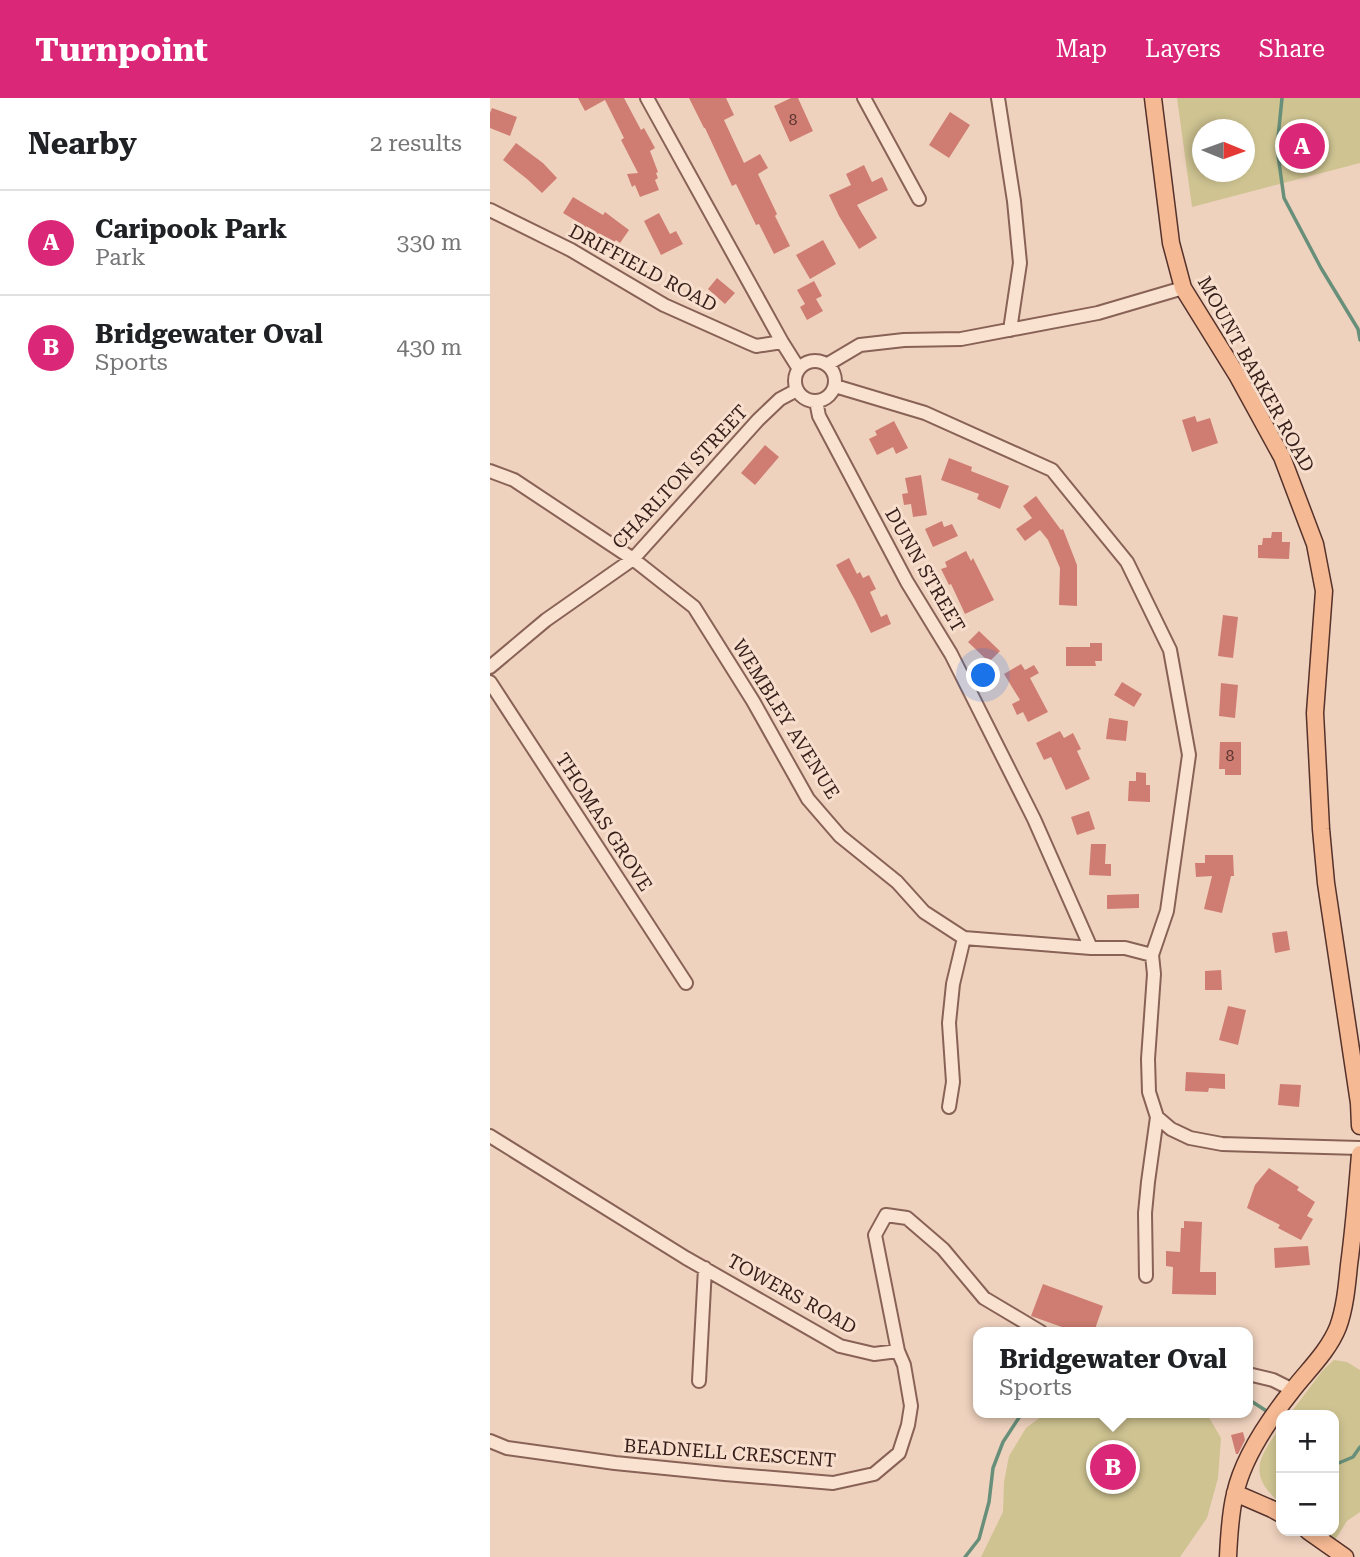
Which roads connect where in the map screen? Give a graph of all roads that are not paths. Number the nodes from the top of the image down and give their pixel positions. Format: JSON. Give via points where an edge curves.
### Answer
{"nodes":[{"id":1,"x":647,"y":98,"type":"edge"},
{"id":2,"x":864,"y":98,"type":"edge"},
{"id":3,"x":1153,"y":98,"type":"edge"},
{"id":4,"x":998,"y":99,"type":"edge"},
{"id":5,"x":919,"y":199,"type":"dead end"},
{"id":6,"x":490,"y":210,"type":"edge"},
{"id":7,"x":1183,"y":288,"type":"junction"},
{"id":8,"x":1010,"y":330,"type":"junction"},
{"id":9,"x":782,"y":342,"type":"junction"},
{"id":10,"x":828,"y":364,"type":"junction"},
{"id":11,"x":799,"y":369,"type":"junction"},
{"id":12,"x":835,"y":386,"type":"junction"},
{"id":13,"x":797,"y":390,"type":"junction"},
{"id":14,"x":816,"y":401,"type":"junction"},
{"id":15,"x":490,"y":471,"type":"edge"},
{"id":16,"x":633,"y":558,"type":"junction"},
{"id":17,"x":490,"y":667,"type":"edge"},
{"id":18,"x":490,"y":682,"type":"edge"},
{"id":19,"x":964,"y":938,"type":"junction"},
{"id":20,"x":1091,"y":948,"type":"junction"},
{"id":21,"x":1152,"y":955,"type":"junction"},
{"id":22,"x":686,"y":983,"type":"dead end"},
{"id":23,"x":949,"y":1107,"type":"dead end"},
{"id":24,"x":1157,"y":1117,"type":"junction"},
{"id":25,"x":1360,"y":1126,"type":"edge"},
{"id":26,"x":490,"y":1136,"type":"edge"},
{"id":27,"x":1360,"y":1148,"type":"edge"},
{"id":28,"x":1360,"y":1154,"type":"edge"},
{"id":29,"x":705,"y":1268,"type":"junction"},
{"id":30,"x":1146,"y":1276,"type":"dead end"},
{"id":31,"x":1033,"y":1327,"type":"edge"},
{"id":32,"x":898,"y":1352,"type":"junction"},
{"id":33,"x":1253,"y":1375,"type":"edge"},
{"id":34,"x":699,"y":1381,"type":"dead end"},
{"id":35,"x":1288,"y":1396,"type":"junction"},
{"id":36,"x":490,"y":1441,"type":"edge"},
{"id":37,"x":1235,"y":1493,"type":"junction"},
{"id":38,"x":1276,"y":1512,"type":"edge"},
{"id":39,"x":1315,"y":1536,"type":"edge"},
{"id":40,"x":1228,"y":1557,"type":"edge"},
{"id":41,"x":1345,"y":1557,"type":"edge"}],
"edges":[{"from":1,"to":9,"type":"street"},
{"from":2,"to":5,"type":"street"},
{"from":3,"to":7,"type":"main road","name":"MOUNT BARKER ROAD","via":[[1171,243]]},
{"from":4,"to":8,"type":"street","via":[[1020,263]]},
{"from":6,"to":9,"type":"street","name":"DRIFFIELD ROAD","via":[[741,340],[756,346]]},
{"from":7,"to":8,"type":"street","via":[[1098,313]]},
{"from":7,"to":25,"type":"main road","name":"MOUNT BARKER ROAD","via":[[1282,457],[1315,544],[1324,591],[1315,713],[1321,829]]},
{"from":8,"to":10,"type":"street","via":[[961,339],[860,345]]},
{"from":9,"to":11,"type":"street"},
{"from":10,"to":11,"type":"street","via":[[813,360]]},
{"from":10,"to":12,"type":"street"},
{"from":11,"to":13,"type":"street"},
{"from":12,"to":14,"type":"street","via":[[828,397]]},
{"from":12,"to":21,"type":"street","via":[[925,413],[1052,470],[1126,562],[1170,650],[1189,755],[1167,911]]},
{"from":13,"to":14,"type":"street"},
{"from":13,"to":16,"type":"street","name":"CHARLTON STREET","via":[[780,399],[758,421]]},
{"from":14,"to":20,"type":"street","name":"DUNN STREET","via":[[819,416],[957,666],[1034,818]]},
{"from":15,"to":16,"type":"street","name":"WEMBLEY AVENUE","via":[[514,480]]},
{"from":16,"to":17,"type":"street","name":"CHARLTON STREET"},
{"from":16,"to":19,"type":"street","name":"WEMBLEY AVENUE","via":[[694,607],[808,799],[924,912]]},
{"from":18,"to":22,"type":"street","name":"THOMAS GROVE"},
{"from":19,"to":20,"type":"street","name":"WEMBLEY AVENUE"},
{"from":19,"to":23,"type":"street","via":[[949,1023],[953,1082]]},
{"from":20,"to":21,"type":"street","name":"WEMBLEY AVENUE","via":[[1125,948]]},
{"from":21,"to":24,"type":"street","via":[[1149,1093]]},
{"from":24,"to":27,"type":"street","via":[[1190,1138],[1222,1144]]},
{"from":24,"to":30,"type":"street","via":[[1147,1182]]},
{"from":26,"to":29,"type":"street","name":"TOWERS ROAD"},
{"from":28,"to":35,"type":"main road","via":[[1338,1328]]},
{"from":29,"to":32,"type":"street","name":"TOWERS ROAD","via":[[840,1346],[874,1354]]},
{"from":29,"to":34,"type":"street"},
{"from":31,"to":32,"type":"street","via":[[984,1298],[943,1249],[907,1218],[886,1215],[875,1235]]},
{"from":32,"to":36,"type":"street","name":"BEADNELL CRESCENT","via":[[911,1406],[899,1453],[874,1474],[833,1483],[615,1463],[507,1448]]},
{"from":33,"to":35,"type":"street","via":[[1273,1380]]},
{"from":35,"to":37,"type":"main road","via":[[1262,1434]]},
{"from":37,"to":38,"type":"main road"},
{"from":37,"to":40,"type":"main road"},
{"from":39,"to":41,"type":"main road"}]}
